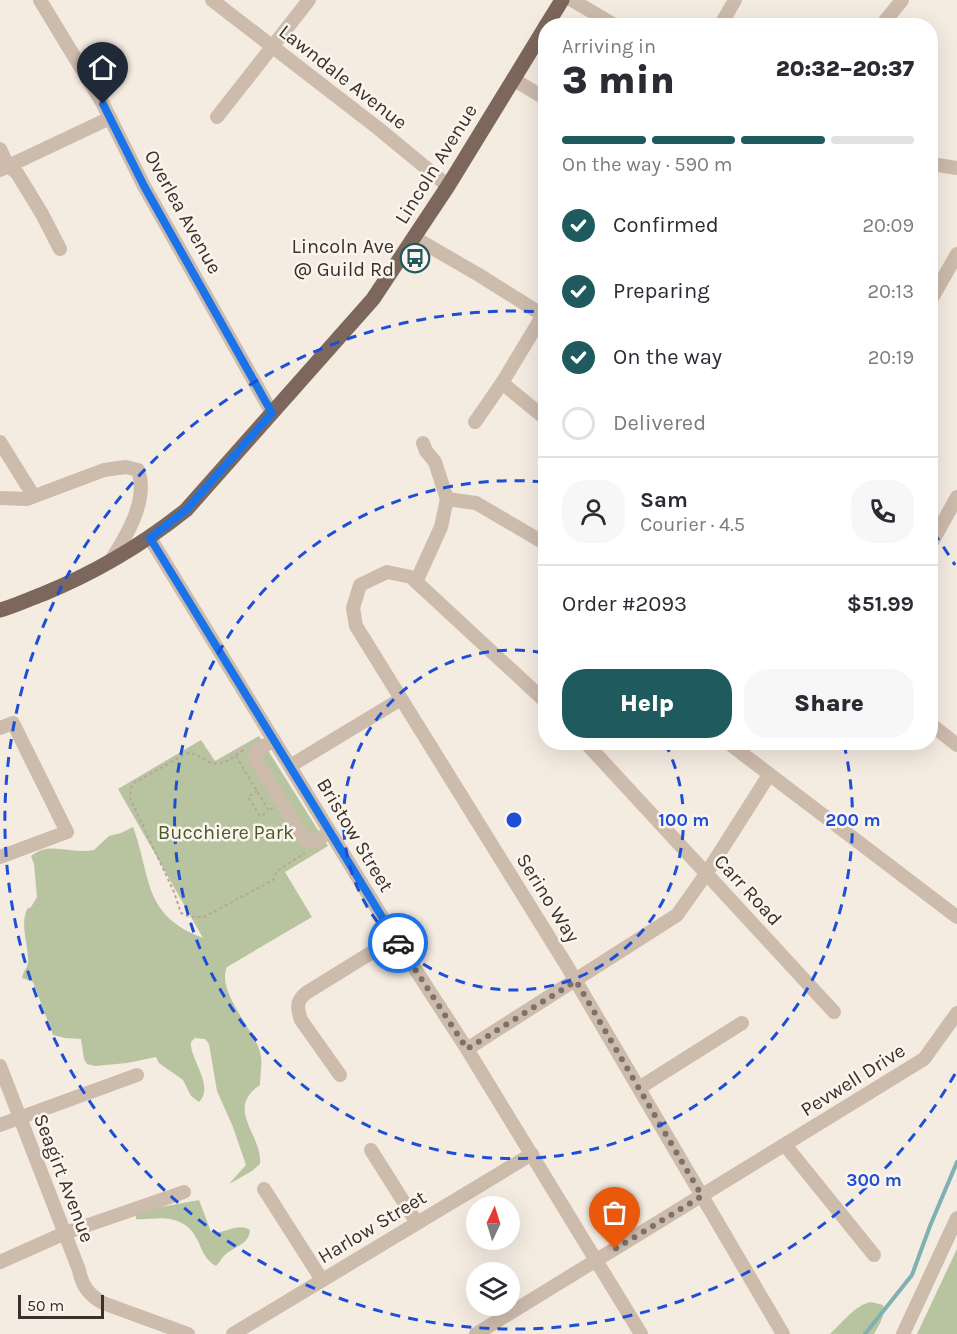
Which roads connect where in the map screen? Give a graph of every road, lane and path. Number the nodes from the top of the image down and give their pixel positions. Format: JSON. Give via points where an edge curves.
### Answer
{"nodes":[{"id":1,"x":40,"y":0,"type":"edge"},
{"id":2,"x":212,"y":0,"type":"edge"},
{"id":3,"x":309,"y":0,"type":"edge"},
{"id":4,"x":562,"y":0,"type":"edge"},
{"id":5,"x":572,"y":0,"type":"edge"},
{"id":6,"x":735,"y":0,"type":"edge"},
{"id":7,"x":902,"y":0,"type":"edge"},
{"id":8,"x":551,"y":18,"type":"edge"},
{"id":9,"x":602,"y":18,"type":"edge"},
{"id":10,"x":725,"y":18,"type":"edge"},
{"id":11,"x":887,"y":18,"type":"edge"},
{"id":12,"x":538,"y":39,"type":"edge"},
{"id":13,"x":272,"y":45,"type":"junction"},
{"id":14,"x":513,"y":79,"type":"junction"},
{"id":15,"x":538,"y":94,"type":"edge"},
{"id":16,"x":217,"y":117,"type":"dead end"},
{"id":17,"x":110,"y":118,"type":"junction"},
{"id":18,"x":0,"y":149,"type":"edge"},
{"id":19,"x":938,"y":165,"type":"edge"},
{"id":20,"x":4,"y":168,"type":"edge"},
{"id":21,"x":957,"y":168,"type":"edge"},
{"id":22,"x":448,"y":186,"type":"junction"},
{"id":23,"x":415,"y":238,"type":"junction"},
{"id":24,"x":60,"y":249,"type":"dead end"},
{"id":25,"x":957,"y":254,"type":"edge"},
{"id":26,"x":938,"y":287,"type":"edge"},
{"id":27,"x":538,"y":310,"type":"edge"},
{"id":28,"x":538,"y":325,"type":"edge"},
{"id":29,"x":502,"y":383,"type":"junction"},
{"id":30,"x":538,"y":412,"type":"edge"},
{"id":31,"x":272,"y":413,"type":"junction"},
{"id":32,"x":475,"y":422,"type":"dead end"},
{"id":33,"x":0,"y":441,"type":"edge"},
{"id":34,"x":423,"y":443,"type":"dead end"},
{"id":35,"x":33,"y":495,"type":"junction"},
{"id":36,"x":957,"y":497,"type":"edge"},
{"id":37,"x":0,"y":498,"type":"edge"},
{"id":38,"x":447,"y":499,"type":"junction"},
{"id":39,"x":938,"y":531,"type":"edge"},
{"id":40,"x":150,"y":538,"type":"junction"},
{"id":41,"x":538,"y":539,"type":"edge"},
{"id":42,"x":110,"y":562,"type":"junction"},
{"id":43,"x":416,"y":582,"type":"junction"},
{"id":44,"x":0,"y":610,"type":"edge"},
{"id":45,"x":538,"y":695,"type":"edge"},
{"id":46,"x":401,"y":699,"type":"junction"},
{"id":47,"x":7,"y":726,"type":"edge"},
{"id":48,"x":938,"y":730,"type":"edge"},
{"id":49,"x":274,"y":740,"type":"junction"},
{"id":50,"x":957,"y":745,"type":"edge"},
{"id":51,"x":244,"y":750,"type":"dead end"},
{"id":52,"x":592,"y":750,"type":"edge"},
{"id":53,"x":737,"y":750,"type":"edge"},
{"id":54,"x":290,"y":766,"type":"junction"},
{"id":55,"x":770,"y":775,"type":"junction"},
{"id":56,"x":257,"y":791,"type":"dead end"},
{"id":57,"x":269,"y":811,"type":"dead end"},
{"id":58,"x":330,"y":832,"type":"junction"},
{"id":59,"x":307,"y":852,"type":"dead end"},
{"id":60,"x":0,"y":858,"type":"edge"},
{"id":61,"x":706,"y":874,"type":"junction"},
{"id":62,"x":957,"y":916,"type":"edge"},
{"id":63,"x":395,"y":938,"type":"junction"},
{"id":64,"x":576,"y":981,"type":"junction"},
{"id":65,"x":834,"y":1012,"type":"dead end"},
{"id":66,"x":957,"y":1013,"type":"edge"},
{"id":67,"x":742,"y":1023,"type":"dead end"},
{"id":68,"x":467,"y":1049,"type":"junction"},
{"id":69,"x":0,"y":1066,"type":"edge"},
{"id":70,"x":137,"y":1075,"type":"dead end"},
{"id":71,"x":340,"y":1075,"type":"dead end"},
{"id":72,"x":639,"y":1088,"type":"junction"},
{"id":73,"x":20,"y":1118,"type":"junction"},
{"id":74,"x":0,"y":1125,"type":"edge"},
{"id":75,"x":785,"y":1145,"type":"junction"},
{"id":76,"x":371,"y":1150,"type":"dead end"},
{"id":77,"x":532,"y":1154,"type":"junction"},
{"id":78,"x":264,"y":1189,"type":"dead end"},
{"id":79,"x":184,"y":1192,"type":"dead end"},
{"id":80,"x":702,"y":1196,"type":"junction"},
{"id":81,"x":957,"y":1218,"type":"edge"},
{"id":82,"x":417,"y":1223,"type":"junction"},
{"id":83,"x":65,"y":1233,"type":"junction"},
{"id":84,"x":874,"y":1255,"type":"dead end"},
{"id":85,"x":597,"y":1260,"type":"junction"},
{"id":86,"x":0,"y":1262,"type":"edge"},
{"id":87,"x":322,"y":1281,"type":"junction"},
{"id":88,"x":188,"y":1334,"type":"edge"},
{"id":89,"x":232,"y":1334,"type":"edge"},
{"id":90,"x":476,"y":1334,"type":"edge"},
{"id":91,"x":641,"y":1334,"type":"edge"},
{"id":92,"x":783,"y":1334,"type":"edge"},
{"id":93,"x":903,"y":1334,"type":"edge"}],
"edges":[{"from":1,"to":17,"type":"street","name":"Overlea Avenue"},
{"from":2,"to":13,"type":"street","name":"Lawndale Avenue"},
{"from":3,"to":13,"type":"street"},
{"from":4,"to":8,"type":"main road","name":"Lincoln Avenue"},
{"from":5,"to":9,"type":"street"},
{"from":6,"to":10,"type":"street"},
{"from":7,"to":11,"type":"street"},
{"from":12,"to":14,"type":"main road","name":"Lincoln Avenue"},
{"from":13,"to":16,"type":"street"},
{"from":13,"to":22,"type":"street","name":"Lawndale Avenue"},
{"from":14,"to":15,"type":"street"},
{"from":14,"to":22,"type":"main road","name":"Lincoln Avenue"},
{"from":17,"to":20,"type":"street"},
{"from":17,"to":31,"type":"street","name":"Overlea Avenue"},
{"from":18,"to":20,"type":"street"},
{"from":19,"to":21,"type":"street"},
{"from":20,"to":24,"type":"street","via":[[17,173]]},
{"from":22,"to":23,"type":"main road","name":"Lincoln Avenue"},
{"from":23,"to":27,"type":"street"},
{"from":23,"to":31,"type":"main road","name":"Lincoln Avenue","via":[[373,299]]},
{"from":25,"to":26,"type":"street"},
{"from":28,"to":29,"type":"street"},
{"from":29,"to":30,"type":"street"},
{"from":29,"to":32,"type":"street"},
{"from":31,"to":40,"type":"main road","name":"Lincoln Avenue","via":[[186,510]]},
{"from":33,"to":35,"type":"street"},
{"from":34,"to":38,"type":"street","via":[[435,462]]},
{"from":35,"to":37,"type":"street","via":[[27,499]]},
{"from":35,"to":42,"type":"street","via":[[104,470],[138,470],[140,501]]},
{"from":36,"to":39,"type":"street"},
{"from":38,"to":41,"type":"street","via":[[476,503]]},
{"from":38,"to":43,"type":"street","via":[[441,527]]},
{"from":40,"to":42,"type":"main road","name":"Lincoln Avenue"},
{"from":40,"to":49,"type":"street","name":"Bristow Street"},
{"from":42,"to":44,"type":"main road","name":"Lincoln Avenue"},
{"from":43,"to":45,"type":"street"},
{"from":43,"to":46,"type":"street","name":"Serino Way","via":[[387,572],[360,585],[353,608],[356,624]]},
{"from":46,"to":54,"type":"street"},
{"from":46,"to":64,"type":"street","name":"Serino Way"},
{"from":47,"to":60,"type":"street","via":[[67,832]]},
{"from":48,"to":50,"type":"street"},
{"from":49,"to":54,"type":"street","name":"Bristow Street"},
{"from":49,"to":58,"type":"street","via":[[257,750],[254,758],[306,841],[313,842]]},
{"from":51,"to":59,"type":"path","via":[[224,763],[213,764],[187,753],[131,788],[130,798],[181,913],[204,917],[273,880],[277,871]]},
{"from":52,"to":61,"type":"street","name":"Carr Road"},
{"from":53,"to":55,"type":"street"},
{"from":54,"to":58,"type":"street","name":"Bristow Street"},
{"from":55,"to":61,"type":"street"},
{"from":55,"to":62,"type":"street"},
{"from":56,"to":57,"type":"path","via":[[248,796],[260,816]]},
{"from":58,"to":63,"type":"street","name":"Bristow Street"},
{"from":61,"to":64,"type":"street","via":[[677,915]]},
{"from":61,"to":65,"type":"street","name":"Carr Road"},
{"from":63,"to":68,"type":"street","name":"Bristow Street"},
{"from":63,"to":71,"type":"street","via":[[306,993],[298,1002],[300,1020]]},
{"from":64,"to":68,"type":"street"},
{"from":64,"to":72,"type":"street","name":"Serino Way"},
{"from":66,"to":75,"type":"street","name":"Pevwell Drive","via":[[924,1059]]},
{"from":67,"to":72,"type":"street"},
{"from":68,"to":77,"type":"street","name":"Bristow Street"},
{"from":69,"to":73,"type":"street","name":"Seagirt Avenue"},
{"from":70,"to":73,"type":"street"},
{"from":72,"to":80,"type":"street","name":"Serino Way"},
{"from":73,"to":74,"type":"street"},
{"from":73,"to":83,"type":"street","name":"Seagirt Avenue"},
{"from":75,"to":80,"type":"street","name":"Pevwell Drive"},
{"from":75,"to":84,"type":"street"},
{"from":76,"to":82,"type":"street"},
{"from":77,"to":82,"type":"street","name":"Harlow Street"},
{"from":77,"to":85,"type":"street","name":"Bristow Street"},
{"from":78,"to":87,"type":"street"},
{"from":79,"to":83,"type":"street"},
{"from":80,"to":85,"type":"street","name":"Pevwell Drive"},
{"from":80,"to":92,"type":"street","name":"Serino Way"},
{"from":81,"to":93,"type":"street"},
{"from":82,"to":87,"type":"street","name":"Harlow Street"},
{"from":83,"to":86,"type":"street"},
{"from":83,"to":88,"type":"street","name":"Seagirt Avenue","via":[[82,1284],[97,1300]]},
{"from":85,"to":90,"type":"street","name":"Pevwell Drive"},
{"from":85,"to":91,"type":"street","name":"Bristow Street"},
{"from":87,"to":89,"type":"street","name":"Harlow Street"}]}
